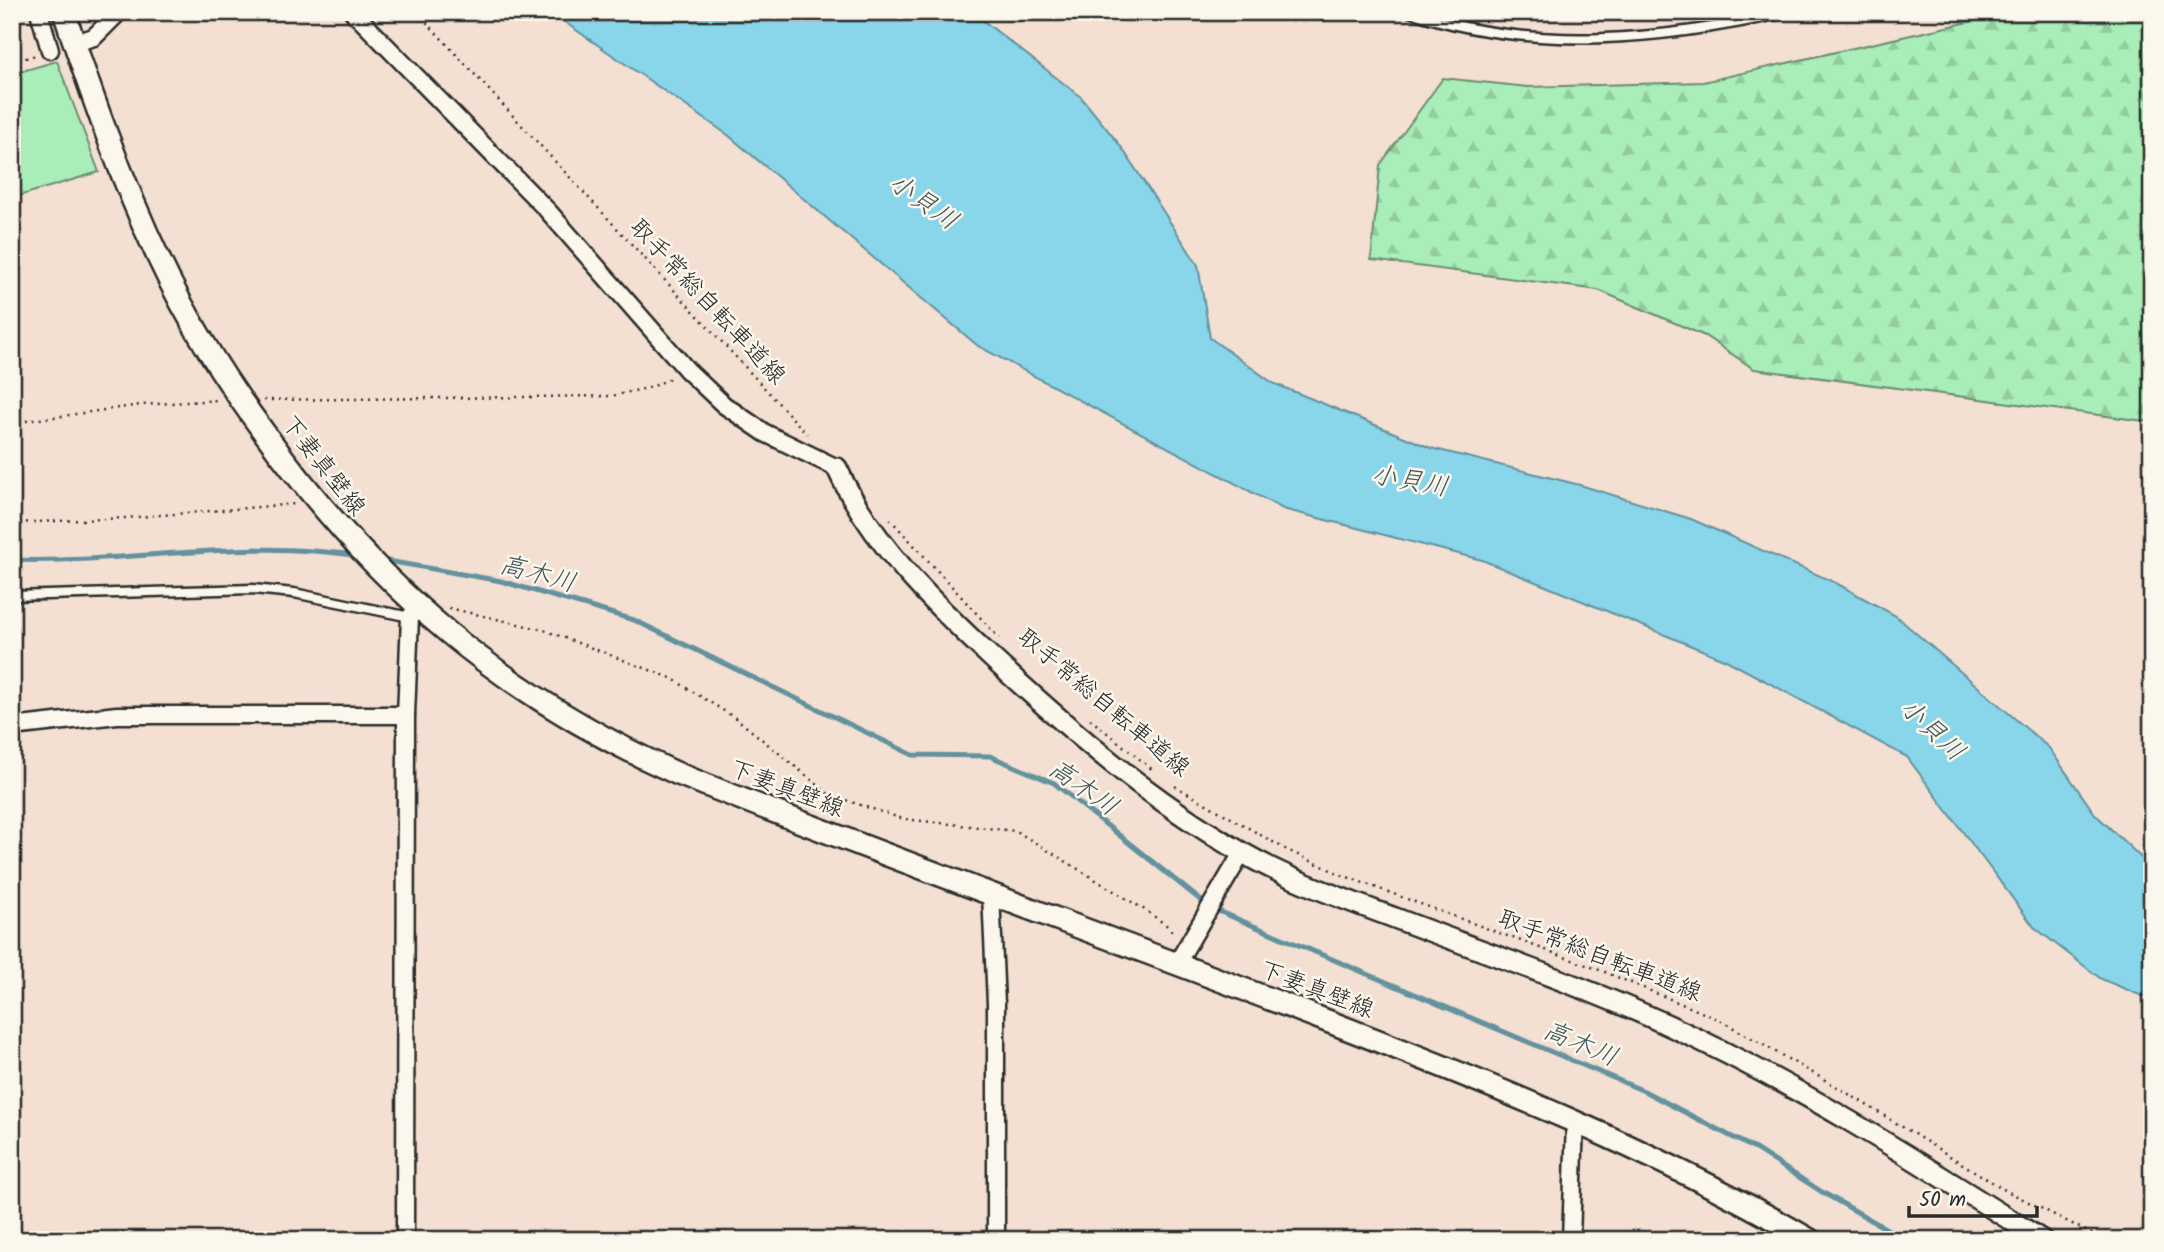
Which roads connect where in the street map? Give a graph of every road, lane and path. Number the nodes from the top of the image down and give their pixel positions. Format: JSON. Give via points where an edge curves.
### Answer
{"nodes":[{"id":1,"x":39,"y":12,"type":"edge"},
{"id":2,"x":64,"y":12,"type":"edge"},
{"id":3,"x":119,"y":12,"type":"edge"},
{"id":4,"x":354,"y":12,"type":"edge"},
{"id":5,"x":418,"y":12,"type":"edge"},
{"id":6,"x":1410,"y":12,"type":"edge"},
{"id":7,"x":1790,"y":12,"type":"edge"},
{"id":8,"x":74,"y":43,"type":"junction"},
{"id":9,"x":50,"y":50,"type":"dead end"},
{"id":10,"x":687,"y":370,"type":"junction"},
{"id":11,"x":240,"y":400,"type":"junction"},
{"id":12,"x":12,"y":423,"type":"edge"},
{"id":13,"x":811,"y":438,"type":"dead end"},
{"id":14,"x":837,"y":468,"type":"joint"},
{"id":15,"x":323,"y":508,"type":"junction"},
{"id":16,"x":885,"y":513,"type":"dead end"},
{"id":17,"x":12,"y":523,"type":"edge"},
{"id":18,"x":12,"y":596,"type":"edge"},
{"id":19,"x":412,"y":608,"type":"junction"},
{"id":20,"x":1005,"y":644,"type":"dead end"},
{"id":21,"x":406,"y":715,"type":"junction"},
{"id":22,"x":1088,"y":717,"type":"dead end"},
{"id":23,"x":12,"y":727,"type":"edge"},
{"id":24,"x":1160,"y":775,"type":"dead end"},
{"id":25,"x":1171,"y":784,"type":"dead end"},
{"id":26,"x":1242,"y":853,"type":"junction"},
{"id":27,"x":991,"y":894,"type":"junction"},
{"id":28,"x":1183,"y":953,"type":"junction"},
{"id":29,"x":1575,"y":1121,"type":"junction"},
{"id":30,"x":405,"y":1240,"type":"edge"},
{"id":31,"x":996,"y":1240,"type":"edge"},
{"id":32,"x":1571,"y":1240,"type":"edge"},
{"id":33,"x":1810,"y":1240,"type":"edge"},
{"id":34,"x":2042,"y":1240,"type":"edge"},
{"id":35,"x":2104,"y":1240,"type":"edge"}],
"edges":[{"from":1,"to":9,"type":"street"},
{"from":2,"to":8,"type":"main road","name":"下妻真壁線"},
{"from":3,"to":8,"type":"street","via":[[94,37]]},
{"from":4,"to":10,"type":"street","via":[[548,211]]},
{"from":5,"to":13,"type":"path","name":"取手常総自転車道線"},
{"from":6,"to":7,"type":"lane","via":[[1522,36],[1605,38],[1687,32]]},
{"from":8,"to":11,"type":"main road","name":"下妻真壁線","via":[[125,183],[160,262]]},
{"from":10,"to":11,"type":"path","via":[[652,387],[611,396]]},
{"from":10,"to":14,"type":"street","via":[[724,405],[765,433]]},
{"from":11,"to":12,"type":"path","via":[[140,405]]},
{"from":11,"to":15,"type":"main road","name":"下妻真壁線"},
{"from":14,"to":26,"type":"street","via":[[865,520],[948,616],[1139,786]]},
{"from":15,"to":17,"type":"path"},
{"from":15,"to":19,"type":"main road","name":"下妻真壁線"},
{"from":16,"to":20,"type":"path","name":"取手常総自転車道線"},
{"from":18,"to":19,"type":"lane","via":[[253,589]]},
{"from":19,"to":21,"type":"street"},
{"from":19,"to":27,"type":"main road","name":"下妻真壁線","via":[[501,675],[597,736],[734,796]]},
{"from":19,"to":28,"type":"path","via":[[454,608],[544,630],[671,678],[737,719],[831,795],[874,812],[1016,831],[1153,916],[1168,927]]},
{"from":21,"to":23,"type":"street","via":[[117,715]]},
{"from":21,"to":30,"type":"street"},
{"from":22,"to":24,"type":"path","name":"取手常総自転車道線"},
{"from":25,"to":35,"type":"path","name":"取手常総自転車道線","via":[[1342,875],[1718,1019],[2005,1190]]},
{"from":26,"to":28,"type":"street"},
{"from":26,"to":34,"type":"street","via":[[1333,895],[1608,999],[1760,1069]]},
{"from":27,"to":28,"type":"main road","name":"下妻真壁線"},
{"from":27,"to":31,"type":"street"},
{"from":28,"to":29,"type":"main road","name":"下妻真壁線"},
{"from":29,"to":32,"type":"street"},
{"from":29,"to":33,"type":"main road","name":"下妻真壁線","via":[[1742,1200]]}]}
